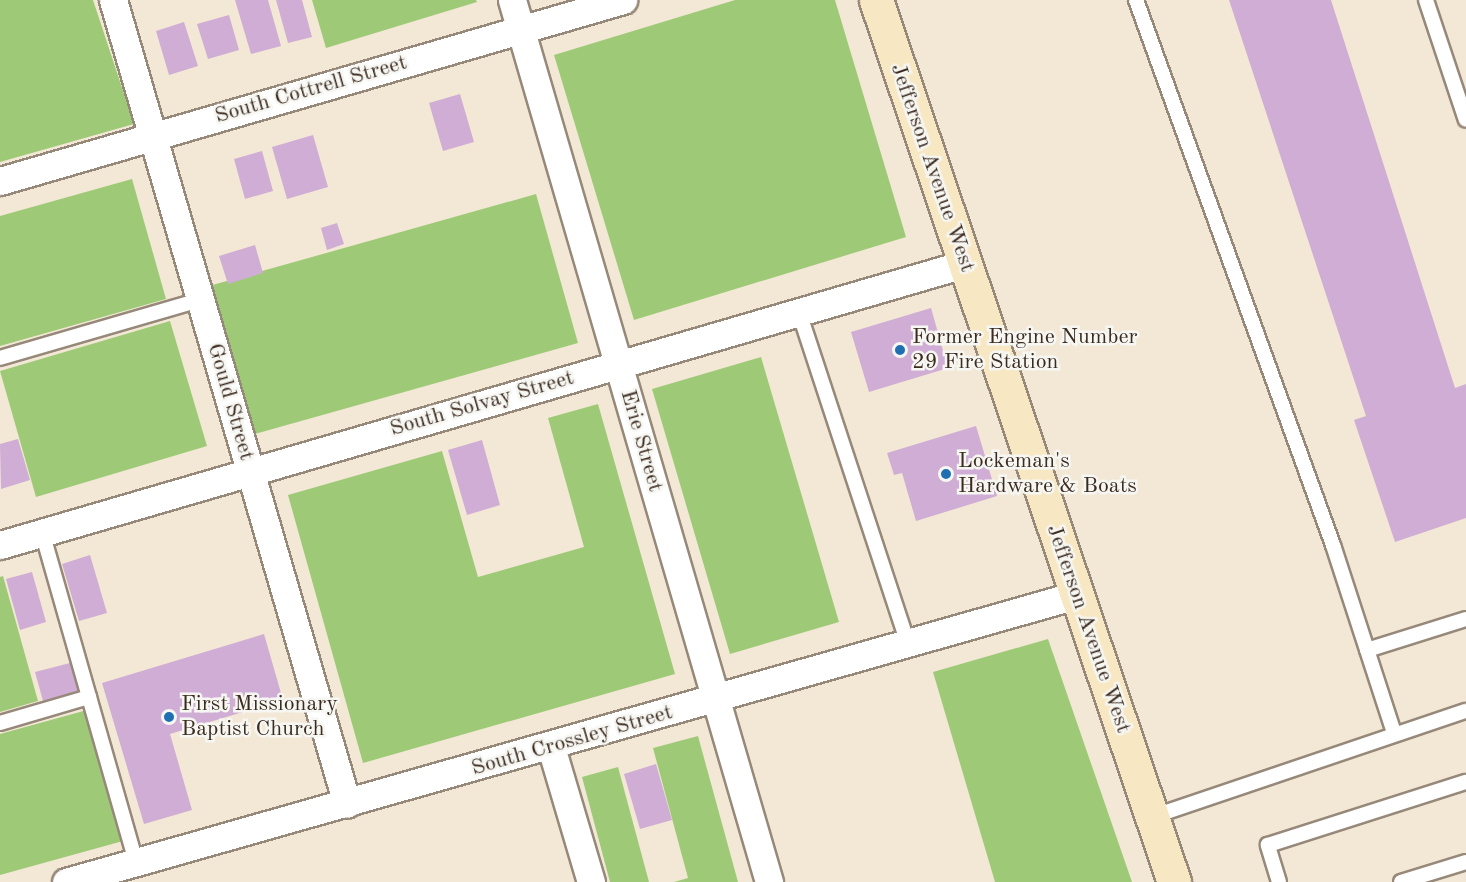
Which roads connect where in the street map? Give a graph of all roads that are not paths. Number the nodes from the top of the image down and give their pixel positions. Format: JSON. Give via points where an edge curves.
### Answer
{"nodes":[{"id":1,"x":113,"y":0,"type":"edge"},
{"id":2,"x":512,"y":0,"type":"edge"},
{"id":3,"x":622,"y":0,"type":"edge"},
{"id":4,"x":876,"y":0,"type":"edge"},
{"id":5,"x":1136,"y":0,"type":"edge"},
{"id":6,"x":1426,"y":0,"type":"edge"},
{"id":7,"x":521,"y":29,"type":"junction"},
{"id":8,"x":1466,"y":120,"type":"edge"},
{"id":9,"x":152,"y":136,"type":"junction"},
{"id":10,"x":0,"y":181,"type":"edge"},
{"id":11,"x":964,"y":264,"type":"junction"},
{"id":12,"x":200,"y":300,"type":"junction"},
{"id":13,"x":799,"y":312,"type":"junction"},
{"id":14,"x":0,"y":358,"type":"edge"},
{"id":15,"x":619,"y":364,"type":"junction"},
{"id":16,"x":250,"y":472,"type":"junction"},
{"id":17,"x":42,"y":532,"type":"junction"},
{"id":18,"x":0,"y":545,"type":"edge"},
{"id":19,"x":1076,"y":595,"type":"junction"},
{"id":20,"x":1466,"y":619,"type":"edge"},
{"id":21,"x":908,"y":644,"type":"junction"},
{"id":22,"x":1367,"y":650,"type":"junction"},
{"id":23,"x":89,"y":697,"type":"junction"},
{"id":24,"x":716,"y":700,"type":"junction"},
{"id":25,"x":1466,"y":711,"type":"edge"},
{"id":26,"x":0,"y":723,"type":"edge"},
{"id":27,"x":1394,"y":733,"type":"junction"},
{"id":28,"x":551,"y":747,"type":"junction"},
{"id":29,"x":1466,"y":782,"type":"edge"},
{"id":30,"x":347,"y":804,"type":"junction"},
{"id":31,"x":1152,"y":817,"type":"junction"},
{"id":32,"x":136,"y":862,"type":"junction"},
{"id":33,"x":1466,"y":862,"type":"edge"},
{"id":34,"x":66,"y":882,"type":"edge"},
{"id":35,"x":591,"y":882,"type":"edge"},
{"id":36,"x":769,"y":882,"type":"edge"},
{"id":37,"x":1174,"y":882,"type":"edge"},
{"id":38,"x":1279,"y":882,"type":"edge"},
{"id":39,"x":1401,"y":882,"type":"edge"}],
"edges":[{"from":1,"to":9,"type":"street","name":"Gould Street"},
{"from":2,"to":7,"type":"street","name":"Erie Street"},
{"from":3,"to":7,"type":"street","name":"South Cottrell Street"},
{"from":4,"to":11,"type":"main road","name":"Jefferson Avenue West"},
{"from":5,"to":22,"type":"lane"},
{"from":6,"to":8,"type":"lane"},
{"from":7,"to":9,"type":"street","name":"South Cottrell Street"},
{"from":7,"to":15,"type":"street","name":"Erie Street"},
{"from":9,"to":10,"type":"street","name":"South Cottrell Street"},
{"from":9,"to":12,"type":"street","name":"Gould Street"},
{"from":11,"to":13,"type":"street","name":"South Solvay Street"},
{"from":11,"to":19,"type":"main road","name":"Jefferson Avenue West"},
{"from":12,"to":14,"type":"lane"},
{"from":12,"to":16,"type":"street","name":"Gould Street"},
{"from":13,"to":15,"type":"street","name":"South Solvay Street"},
{"from":13,"to":21,"type":"lane"},
{"from":15,"to":16,"type":"street","name":"South Solvay Street"},
{"from":15,"to":24,"type":"street","name":"Erie Street"},
{"from":16,"to":17,"type":"street","name":"South Solvay Street"},
{"from":16,"to":30,"type":"street","name":"Gould Street"},
{"from":17,"to":18,"type":"street","name":"South Solvay Street"},
{"from":17,"to":23,"type":"lane"},
{"from":19,"to":21,"type":"street","name":"South Crossley Street"},
{"from":19,"to":31,"type":"main road","name":"Jefferson Avenue West"},
{"from":20,"to":22,"type":"lane"},
{"from":21,"to":24,"type":"street","name":"South Crossley Street"},
{"from":22,"to":27,"type":"lane"},
{"from":23,"to":26,"type":"lane"},
{"from":23,"to":32,"type":"lane"},
{"from":24,"to":28,"type":"street","name":"South Crossley Street"},
{"from":24,"to":36,"type":"street","name":"Erie Street"},
{"from":25,"to":27,"type":"lane"},
{"from":27,"to":31,"type":"lane"},
{"from":28,"to":30,"type":"street","name":"South Crossley Street"},
{"from":28,"to":35,"type":"street"},
{"from":29,"to":38,"type":"lane","via":[[1268,845]]},
{"from":30,"to":32,"type":"street","name":"South Crossley Street"},
{"from":31,"to":37,"type":"main road","name":"Jefferson Avenue West"},
{"from":32,"to":34,"type":"street","name":"South Crossley Street"},
{"from":33,"to":39,"type":"lane"}]}
